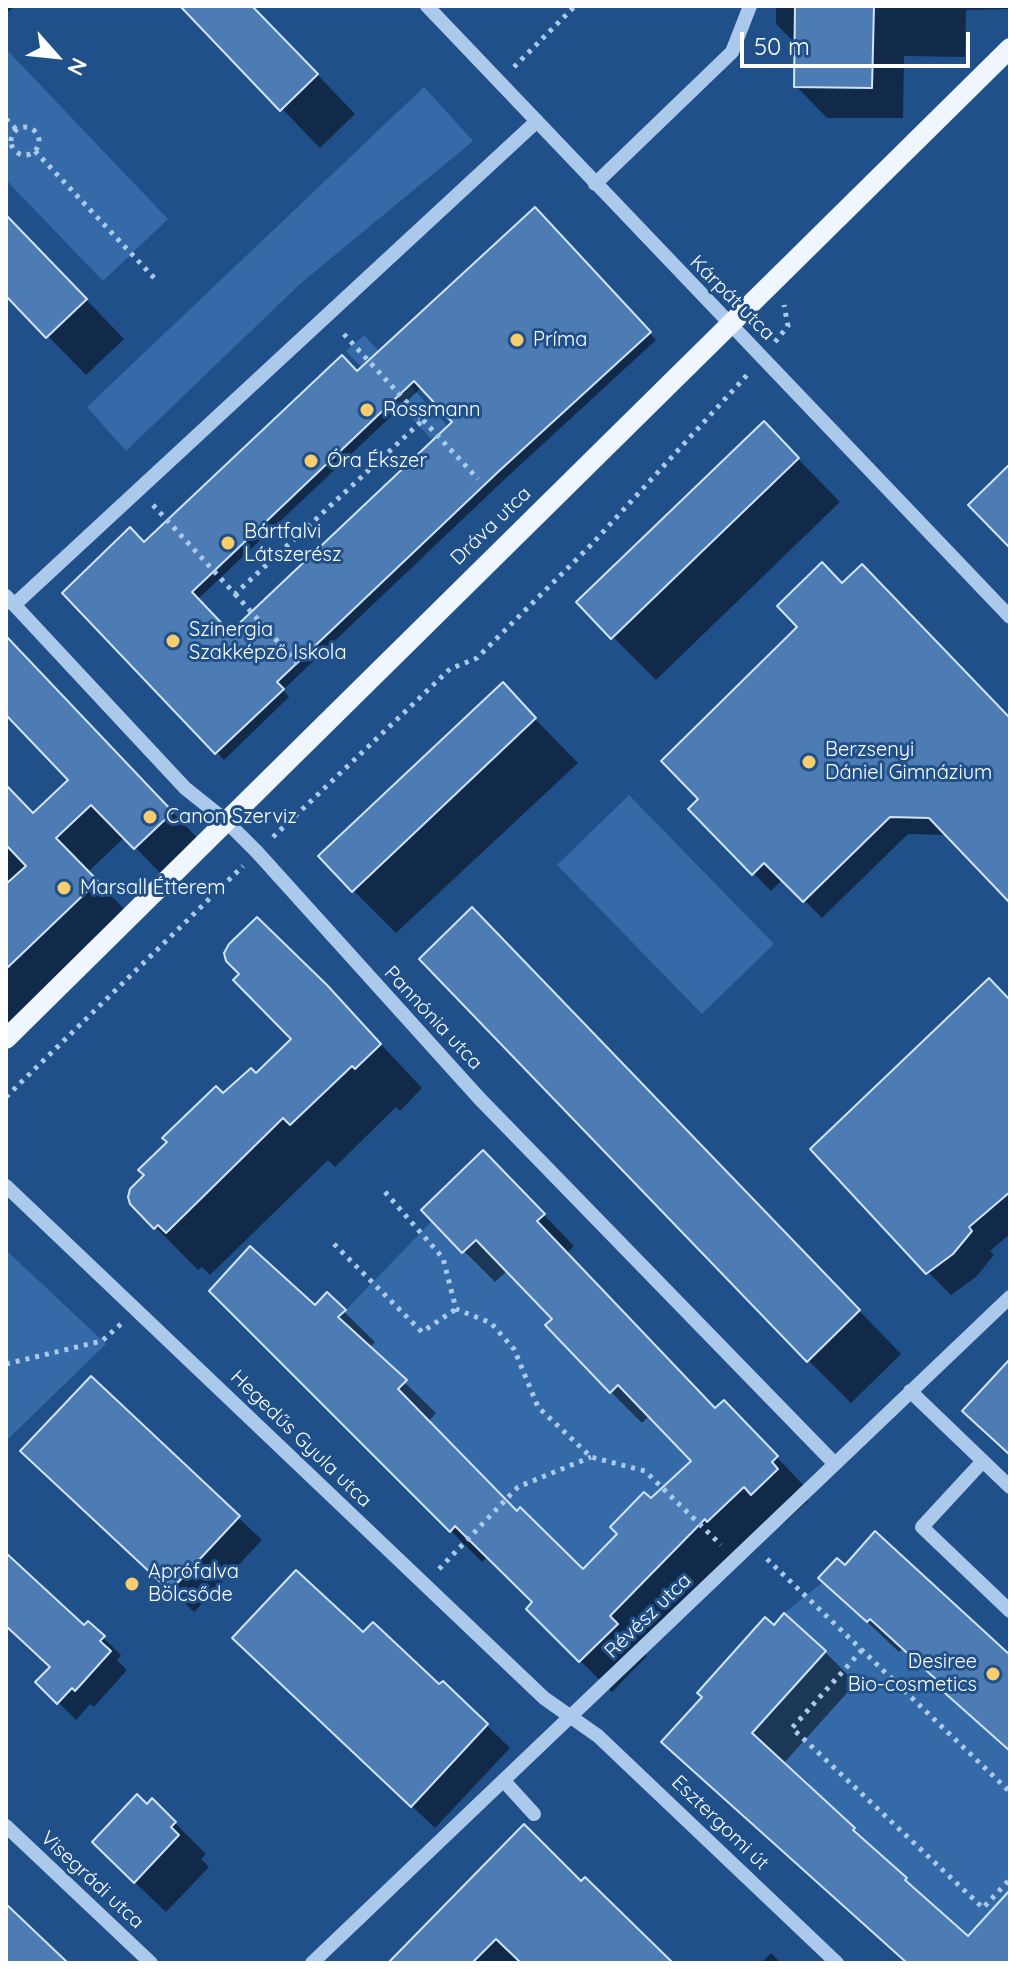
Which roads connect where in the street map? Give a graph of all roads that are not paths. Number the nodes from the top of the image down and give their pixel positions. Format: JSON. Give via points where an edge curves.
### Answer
{"nodes":[{"id":1,"x":427,"y":6,"type":"edge"},
{"id":2,"x":750,"y":6,"type":"edge"},
{"id":3,"x":1010,"y":48,"type":"edge"},
{"id":4,"x":537,"y":121,"type":"junction"},
{"id":5,"x":595,"y":184,"type":"junction"},
{"id":6,"x":729,"y":323,"type":"junction"},
{"id":7,"x":10,"y":601,"type":"edge"},
{"id":8,"x":1010,"y":617,"type":"edge"},
{"id":9,"x":225,"y":820,"type":"junction"},
{"id":10,"x":6,"y":1039,"type":"edge"},
{"id":11,"x":6,"y":1186,"type":"edge"},
{"id":12,"x":1010,"y":1297,"type":"edge"},
{"id":13,"x":910,"y":1391,"type":"junction"},
{"id":14,"x":983,"y":1461,"type":"junction"},
{"id":15,"x":834,"y":1463,"type":"junction"},
{"id":16,"x":1010,"y":1487,"type":"edge"},
{"id":17,"x":1010,"y":1611,"type":"edge"},
{"id":18,"x":571,"y":1717,"type":"junction"},
{"id":19,"x":504,"y":1781,"type":"junction"},
{"id":20,"x":534,"y":1814,"type":"dead end"},
{"id":21,"x":6,"y":1826,"type":"edge"},
{"id":22,"x":151,"y":1963,"type":"edge"},
{"id":23,"x":312,"y":1963,"type":"edge"},
{"id":24,"x":837,"y":1963,"type":"edge"}],
"edges":[{"from":1,"to":4,"type":"street","name":"Kárpát utca"},
{"from":2,"to":5,"type":"street","via":[[732,52]]},
{"from":3,"to":6,"type":"main road","name":"Dráva utca"},
{"from":4,"to":5,"type":"street","name":"Kárpát utca"},
{"from":4,"to":7,"type":"street","via":[[139,490]]},
{"from":5,"to":6,"type":"street","name":"Kárpát utca"},
{"from":6,"to":8,"type":"street","name":"Kárpát utca"},
{"from":6,"to":9,"type":"main road","name":"Dráva utca"},
{"from":7,"to":9,"type":"street","name":"Pannónia utca","via":[[185,788]]},
{"from":9,"to":10,"type":"main road","name":"Dráva utca"},
{"from":9,"to":15,"type":"street","name":"Pannónia utca","via":[[479,1098]]},
{"from":11,"to":18,"type":"street","name":"Hegedűs Gyula utca","via":[[544,1698]]},
{"from":12,"to":13,"type":"street","name":"Révész utca"},
{"from":13,"to":14,"type":"street"},
{"from":13,"to":15,"type":"street","name":"Révész utca"},
{"from":14,"to":16,"type":"street"},
{"from":14,"to":17,"type":"street","via":[[922,1527]]},
{"from":15,"to":18,"type":"street","name":"Révész utca"},
{"from":18,"to":19,"type":"street","name":"Révész utca"},
{"from":18,"to":24,"type":"street","name":"Esztergomi út","via":[[598,1736]]},
{"from":19,"to":20,"type":"street"},
{"from":19,"to":23,"type":"street","name":"Révész utca"},
{"from":21,"to":22,"type":"street","name":"Visegrádi utca"}]}
